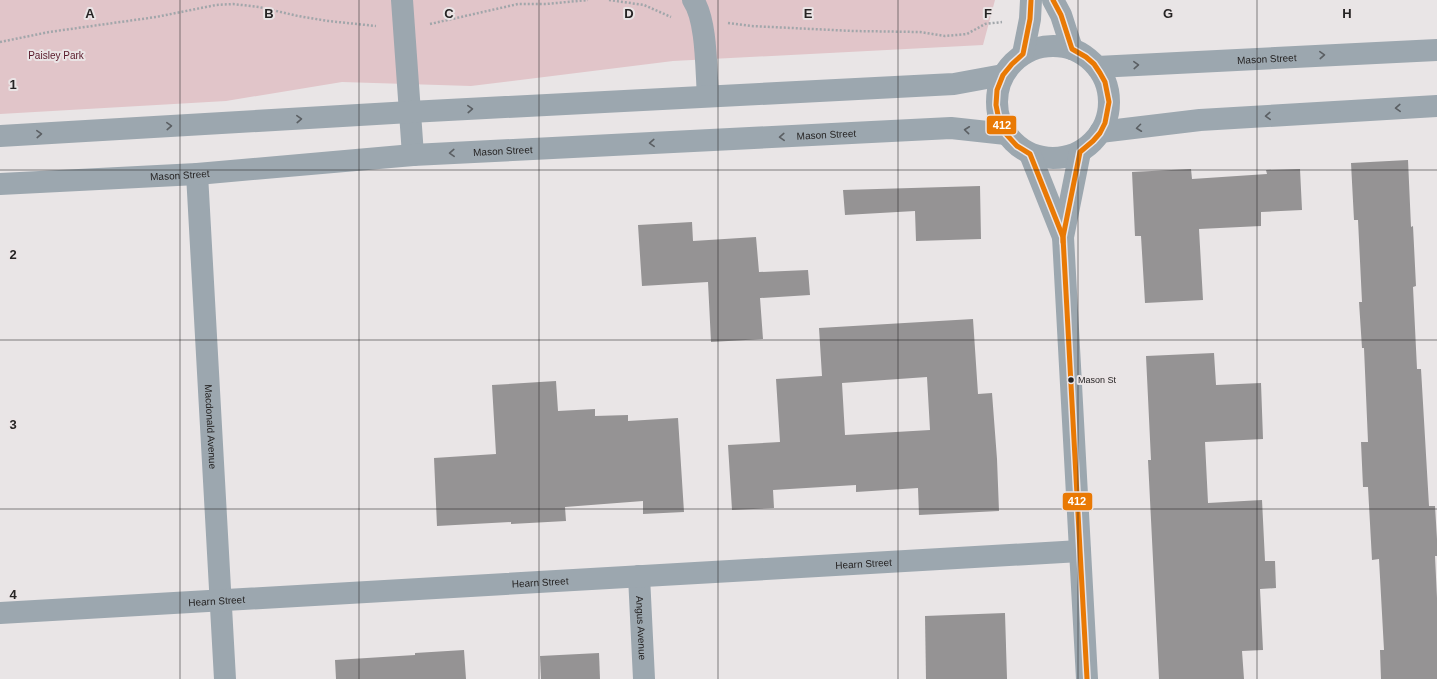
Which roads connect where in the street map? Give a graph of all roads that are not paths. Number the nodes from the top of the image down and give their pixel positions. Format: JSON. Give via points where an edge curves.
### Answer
{"nodes":[{"id":1,"x":402,"y":0,"type":"edge"},
{"id":2,"x":693,"y":0,"type":"edge"},
{"id":3,"x":1031,"y":0,"type":"edge"},
{"id":4,"x":1053,"y":0,"type":"edge"},
{"id":5,"x":1072,"y":49,"type":"junction"},
{"id":6,"x":1437,"y":50,"type":"edge"},
{"id":7,"x":1023,"y":54,"type":"junction"},
{"id":8,"x":1097,"y":67,"type":"junction"},
{"id":9,"x":1003,"y":75,"type":"junction"},
{"id":10,"x":708,"y":96,"type":"junction"},
{"id":11,"x":1437,"y":106,"type":"edge"},
{"id":12,"x":410,"y":112,"type":"junction"},
{"id":13,"x":1100,"y":132,"type":"junction"},
{"id":14,"x":1006,"y":134,"type":"junction"},
{"id":15,"x":0,"y":136,"type":"edge"},
{"id":16,"x":1080,"y":152,"type":"junction"},
{"id":17,"x":1030,"y":154,"type":"junction"},
{"id":18,"x":413,"y":155,"type":"junction"},
{"id":19,"x":197,"y":174,"type":"junction"},
{"id":20,"x":0,"y":184,"type":"edge"},
{"id":21,"x":1062,"y":237,"type":"junction"},
{"id":22,"x":1080,"y":551,"type":"junction"},
{"id":23,"x":639,"y":576,"type":"junction"},
{"id":24,"x":220,"y":600,"type":"junction"},
{"id":25,"x":0,"y":613,"type":"edge"},
{"id":26,"x":225,"y":679,"type":"edge"},
{"id":27,"x":644,"y":679,"type":"edge"},
{"id":28,"x":1087,"y":679,"type":"edge"}],
"edges":[{"from":1,"to":12,"type":"street"},
{"from":2,"to":10,"type":"street","via":[[698,6],[705,43]]},
{"from":3,"to":7,"type":"street"},
{"from":4,"to":5,"type":"street","via":[[1061,15]]},
{"from":5,"to":7,"type":"street","via":[[1055,46],[1038,48]]},
{"from":5,"to":8,"type":"street","via":[[1086,56]]},
{"from":8,"to":6,"type":"street","name":"Mason Street","one_way":true},
{"from":7,"to":9,"type":"street"},
{"from":8,"to":13,"type":"street","via":[[1105,82],[1109,99],[1107,116]]},
{"from":9,"to":10,"type":"street","via":[[954,84]]},
{"from":9,"to":14,"type":"street","via":[[996,105],[999,120]]},
{"from":12,"to":10,"type":"street","one_way":true},
{"from":11,"to":13,"type":"street","one_way":true,"via":[[1200,120]]},
{"from":15,"to":12,"type":"street","one_way":true},
{"from":12,"to":18,"type":"street"},
{"from":13,"to":16,"type":"street"},
{"from":14,"to":17,"type":"street","via":[[1017,146]]},
{"from":14,"to":18,"type":"street","name":"Mason Street","one_way":true,"via":[[951,128]]},
{"from":16,"to":17,"type":"street","via":[[1064,157],[1047,158]]},
{"from":16,"to":21,"type":"street"},
{"from":17,"to":21,"type":"street"},
{"from":18,"to":19,"type":"street","name":"Mason Street"},
{"from":19,"to":20,"type":"street","name":"Mason Street"},
{"from":19,"to":24,"type":"street","name":"Macdonald Avenue"},
{"from":21,"to":22,"type":"street"},
{"from":22,"to":23,"type":"street","name":"Hearn Street"},
{"from":22,"to":28,"type":"street"},
{"from":23,"to":24,"type":"street","name":"Hearn Street"},
{"from":23,"to":27,"type":"street","name":"Angus Avenue"},
{"from":24,"to":25,"type":"street","name":"Hearn Street"},
{"from":24,"to":26,"type":"street","name":"Macdonald Avenue"}]}
